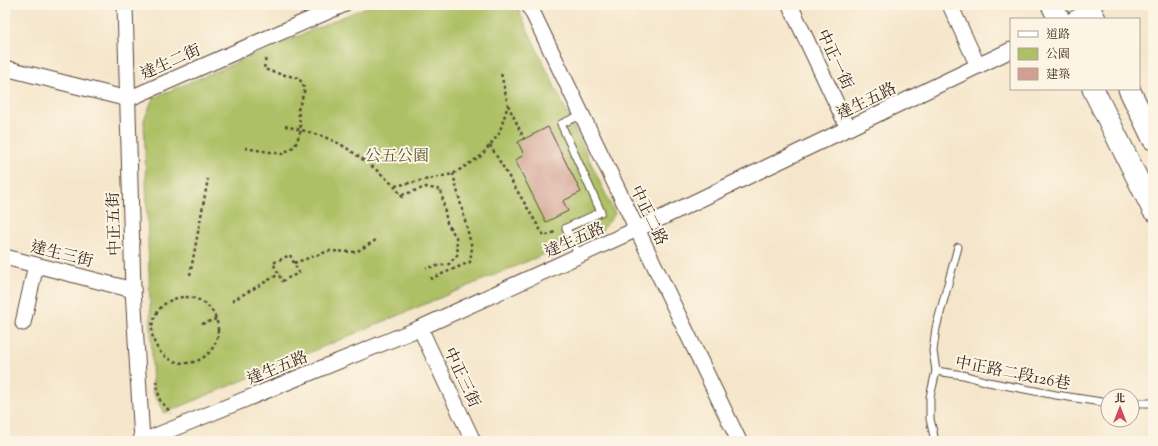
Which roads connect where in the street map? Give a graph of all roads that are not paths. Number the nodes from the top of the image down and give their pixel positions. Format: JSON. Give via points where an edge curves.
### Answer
{"nodes":[{"id":1,"x":126,"y":5,"type":"edge"},
{"id":2,"x":343,"y":5,"type":"edge"},
{"id":3,"x":529,"y":5,"type":"edge"},
{"id":4,"x":790,"y":5,"type":"edge"},
{"id":5,"x":950,"y":5,"type":"edge"},
{"id":6,"x":1052,"y":5,"type":"edge"},
{"id":7,"x":1058,"y":18,"type":"edge"},
{"id":8,"x":1010,"y":50,"type":"edge"},
{"id":9,"x":978,"y":66,"type":"junction"},
{"id":10,"x":5,"y":68,"type":"edge"},
{"id":11,"x":1093,"y":90,"type":"edge"},
{"id":12,"x":1129,"y":90,"type":"edge"},
{"id":13,"x":128,"y":100,"type":"junction"},
{"id":14,"x":581,"y":115,"type":"junction"},
{"id":15,"x":848,"y":128,"type":"junction"},
{"id":16,"x":1153,"y":139,"type":"edge"},
{"id":17,"x":1153,"y":210,"type":"edge"},
{"id":18,"x":637,"y":230,"type":"junction"},
{"id":19,"x":958,"y":248,"type":"dead end"},
{"id":20,"x":579,"y":256,"type":"junction"},
{"id":21,"x":5,"y":257,"type":"edge"},
{"id":22,"x":36,"y":265,"type":"junction"},
{"id":23,"x":133,"y":290,"type":"junction"},
{"id":24,"x":23,"y":323,"type":"dead end"},
{"id":25,"x":420,"y":328,"type":"junction"},
{"id":26,"x":936,"y":371,"type":"junction"},
{"id":27,"x":1100,"y":402,"type":"edge"},
{"id":28,"x":1140,"y":403,"type":"edge"},
{"id":29,"x":1153,"y":403,"type":"edge"},
{"id":30,"x":142,"y":441,"type":"edge"},
{"id":31,"x":473,"y":441,"type":"edge"},
{"id":32,"x":739,"y":441,"type":"edge"},
{"id":33,"x":935,"y":441,"type":"edge"}],
"edges":[{"from":1,"to":13,"type":"street","name":"中正五街"},
{"from":2,"to":13,"type":"street","name":"達生二街"},
{"from":3,"to":14,"type":"street","name":"中正二路"},
{"from":4,"to":15,"type":"street","name":"中正一街"},
{"from":5,"to":9,"type":"street"},
{"from":6,"to":7,"type":"main road"},
{"from":8,"to":9,"type":"street","name":"達生五路"},
{"from":9,"to":15,"type":"street","name":"達生五路"},
{"from":10,"to":13,"type":"street","name":"達生二街"},
{"from":11,"to":17,"type":"main road"},
{"from":12,"to":16,"type":"main road"},
{"from":13,"to":23,"type":"street","name":"中正五街"},
{"from":14,"to":18,"type":"street","name":"中正二路"},
{"from":14,"to":20,"type":"lane","via":[[561,124],[601,212],[566,228]]},
{"from":15,"to":18,"type":"street","name":"達生五路"},
{"from":18,"to":20,"type":"street","name":"達生五路"},
{"from":18,"to":32,"type":"street","name":"中正二路"},
{"from":19,"to":26,"type":"lane","via":[[936,328],[933,351]]},
{"from":20,"to":25,"type":"street","name":"達生五路"},
{"from":21,"to":22,"type":"street","name":"達生三街"},
{"from":22,"to":23,"type":"street","name":"達生三街"},
{"from":22,"to":24,"type":"street"},
{"from":23,"to":30,"type":"street","name":"中正五街"},
{"from":25,"to":30,"type":"street","name":"達生五路"},
{"from":25,"to":31,"type":"street","name":"中正三街"},
{"from":26,"to":27,"type":"lane","name":"中正路二段126巷","via":[[1056,396]]},
{"from":26,"to":33,"type":"lane","name":"中正路二段126巷","via":[[930,397],[930,419]]},
{"from":28,"to":29,"type":"lane"}]}
